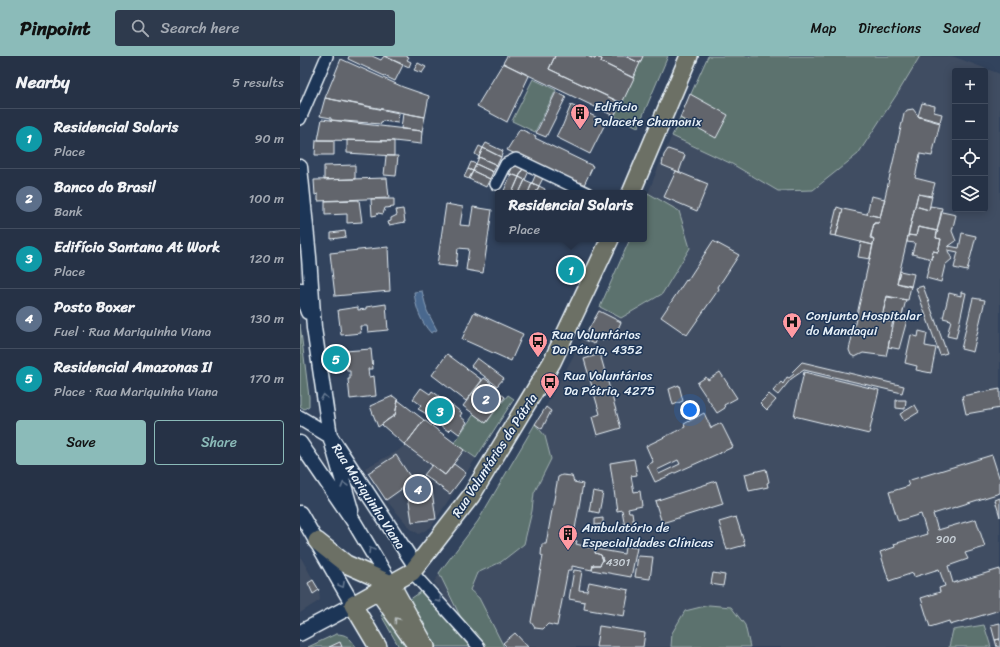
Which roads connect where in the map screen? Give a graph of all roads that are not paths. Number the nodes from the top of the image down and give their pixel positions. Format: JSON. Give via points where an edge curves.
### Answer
{"nodes":[{"id":1,"x":327,"y":56,"type":"edge"},
{"id":2,"x":688,"y":56,"type":"edge"},
{"id":3,"x":300,"y":119,"type":"edge"},
{"id":4,"x":300,"y":168,"type":"edge"},
{"id":5,"x":496,"y":184,"type":"dead end"},
{"id":6,"x":580,"y":190,"type":"edge"},
{"id":7,"x":632,"y":190,"type":"edge"},
{"id":8,"x":609,"y":242,"type":"edge"},
{"id":9,"x":300,"y":290,"type":"edge"},
{"id":10,"x":314,"y":328,"type":"junction"},
{"id":11,"x":300,"y":418,"type":"edge"},
{"id":12,"x":330,"y":436,"type":"junction"},
{"id":13,"x":300,"y":443,"type":"edge"},
{"id":14,"x":300,"y":513,"type":"edge"},
{"id":15,"x":354,"y":522,"type":"junction"},
{"id":16,"x":317,"y":541,"type":"junction"},
{"id":17,"x":414,"y":569,"type":"junction"},
{"id":18,"x":384,"y":588,"type":"junction"},
{"id":19,"x":353,"y":605,"type":"junction"},
{"id":20,"x":300,"y":632,"type":"edge"},
{"id":21,"x":378,"y":647,"type":"edge"},
{"id":22,"x":418,"y":647,"type":"edge"},
{"id":23,"x":426,"y":647,"type":"edge"},
{"id":24,"x":479,"y":647,"type":"edge"}],
"edges":[{"from":1,"to":3,"type":"street"},
{"from":2,"to":7,"type":"main road"},
{"from":4,"to":10,"type":"street","name":"Rua Mariquinha Viana"},
{"from":5,"to":6,"type":"street","via":[[506,164],[516,159]]},
{"from":8,"to":17,"type":"main road","name":"Rua Voluntários da Pátria","via":[[552,362],[536,390],[471,496]]},
{"from":9,"to":10,"type":"street","name":"Rua Mariquinha Viana"},
{"from":12,"to":10,"type":"street","name":"Rua Mariquinha Viana","one_way":true},
{"from":11,"to":12,"type":"street"},
{"from":15,"to":12,"type":"street","one_way":true},
{"from":12,"to":17,"type":"street","name":"Rua Mariquinha Viana"},
{"from":13,"to":15,"type":"street"},
{"from":14,"to":16,"type":"street"},
{"from":18,"to":15,"type":"street","one_way":true},
{"from":16,"to":18,"type":"main road","via":[[346,564]]},
{"from":16,"to":19,"type":"street","one_way":true},
{"from":17,"to":18,"type":"main road","name":"Rua Voluntários da Pátria"},
{"from":17,"to":24,"type":"street","one_way":true},
{"from":18,"to":19,"type":"main road","name":"Rua Voluntários da Pátria"},
{"from":22,"to":18,"type":"main road","one_way":true,"via":[[388,608]]},
{"from":18,"to":23,"type":"main road"},
{"from":19,"to":20,"type":"main road","name":"Rua Voluntários da Pátria"},
{"from":19,"to":21,"type":"main road"}]}
